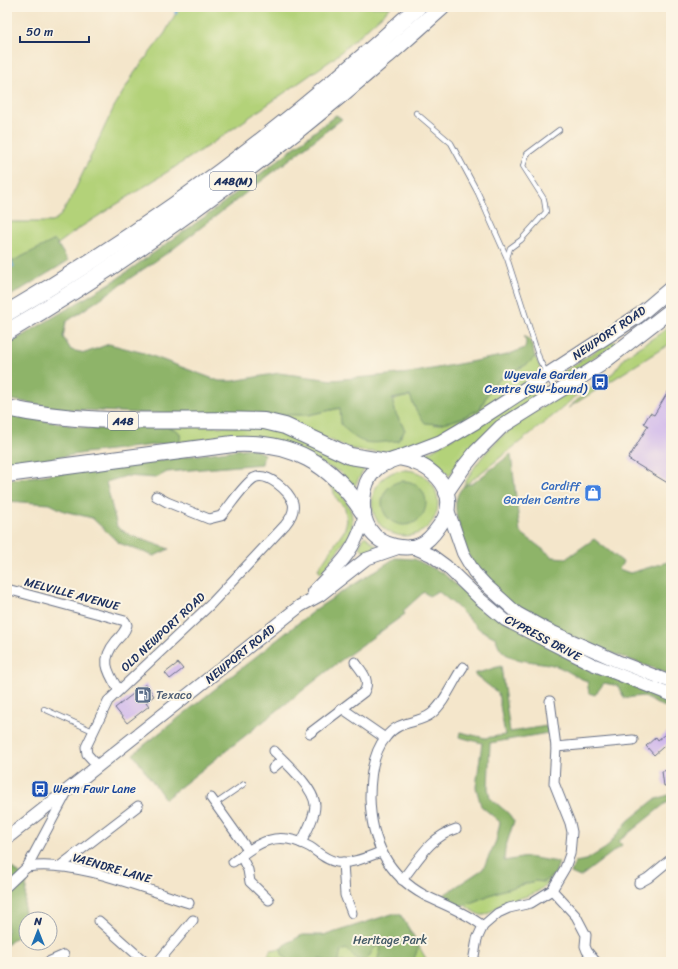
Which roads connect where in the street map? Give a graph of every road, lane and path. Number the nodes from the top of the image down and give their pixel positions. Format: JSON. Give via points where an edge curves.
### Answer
{"nodes":[{"id":1,"x":418,"y":7,"type":"edge"},
{"id":2,"x":442,"y":7,"type":"edge"},
{"id":3,"x":416,"y":113,"type":"dead end"},
{"id":4,"x":558,"y":130,"type":"dead end"},
{"id":5,"x":507,"y":258,"type":"junction"},
{"id":6,"x":671,"y":288,"type":"edge"},
{"id":7,"x":670,"y":310,"type":"edge"},
{"id":8,"x":7,"y":313,"type":"edge"},
{"id":9,"x":7,"y":332,"type":"edge"},
{"id":10,"x":546,"y":375,"type":"junction"},
{"id":11,"x":557,"y":393,"type":"junction"},
{"id":12,"x":7,"y":408,"type":"edge"},
{"id":13,"x":393,"y":460,"type":"junction"},
{"id":14,"x":7,"y":474,"type":"edge"},
{"id":15,"x":446,"y":493,"type":"junction"},
{"id":16,"x":156,"y":496,"type":"dead end"},
{"id":17,"x":448,"y":510,"type":"junction"},
{"id":18,"x":363,"y":516,"type":"junction"},
{"id":19,"x":405,"y":547,"type":"junction"},
{"id":20,"x":7,"y":589,"type":"edge"},
{"id":21,"x":300,"y":606,"type":"junction"},
{"id":22,"x":355,"y":662,"type":"dead end"},
{"id":23,"x":463,"y":667,"type":"dead end"},
{"id":24,"x":671,"y":682,"type":"edge"},
{"id":25,"x":118,"y":690,"type":"junction"},
{"id":26,"x":671,"y":695,"type":"edge"},
{"id":27,"x":550,"y":700,"type":"dead end"},
{"id":28,"x":44,"y":709,"type":"dead end"},
{"id":29,"x":343,"y":709,"type":"junction"},
{"id":30,"x":93,"y":731,"type":"junction"},
{"id":31,"x":310,"y":733,"type":"dead end"},
{"id":32,"x":385,"y":738,"type":"junction"},
{"id":33,"x":633,"y":740,"type":"dead end"},
{"id":34,"x":556,"y":747,"type":"junction"},
{"id":35,"x":274,"y":751,"type":"dead end"},
{"id":36,"x":282,"y":760,"type":"junction"},
{"id":37,"x":98,"y":766,"type":"junction"},
{"id":38,"x":273,"y":768,"type":"dead end"},
{"id":39,"x":244,"y":784,"type":"dead end"},
{"id":40,"x":317,"y":784,"type":"dead end"},
{"id":41,"x":309,"y":790,"type":"junction"},
{"id":42,"x":67,"y":791,"type":"junction"},
{"id":43,"x":213,"y":801,"type":"joint"},
{"id":44,"x":138,"y":806,"type":"dead end"},
{"id":45,"x":456,"y":829,"type":"dead end"},
{"id":46,"x":7,"y":838,"type":"edge"},
{"id":47,"x":300,"y":843,"type":"junction"},
{"id":48,"x":248,"y":850,"type":"junction"},
{"id":49,"x":381,"y":852,"type":"junction"},
{"id":50,"x":240,"y":856,"type":"junction"},
{"id":51,"x":671,"y":859,"type":"edge"},
{"id":52,"x":233,"y":862,"type":"dead end"},
{"id":53,"x":343,"y":862,"type":"junction"},
{"id":54,"x":27,"y":866,"type":"junction"},
{"id":55,"x":60,"y":866,"type":"junction"},
{"id":56,"x":402,"y":880,"type":"junction"},
{"id":57,"x":639,"y":883,"type":"dead end"},
{"id":58,"x":7,"y":886,"type":"edge"},
{"id":59,"x":552,"y":890,"type":"junction"},
{"id":60,"x":269,"y":900,"type":"dead end"},
{"id":61,"x":189,"y":903,"type":"dead end"},
{"id":62,"x":352,"y":913,"type":"dead end"},
{"id":63,"x":193,"y":920,"type":"dead end"},
{"id":64,"x":99,"y":921,"type":"dead end"},
{"id":65,"x":483,"y":926,"type":"junction"},
{"id":66,"x":64,"y":955,"type":"dead end"},
{"id":67,"x":48,"y":962,"type":"edge"},
{"id":68,"x":145,"y":962,"type":"edge"},
{"id":69,"x":158,"y":962,"type":"edge"},
{"id":70,"x":473,"y":962,"type":"edge"},
{"id":71,"x":596,"y":962,"type":"edge"}],
"edges":[{"from":1,"to":8,"type":"highway","number":"A48(M)","via":[[318,94],[216,174],[103,253]]},
{"from":2,"to":9,"type":"highway","number":"A48(M)","via":[[319,114],[210,198],[113,265]]},
{"from":3,"to":5,"type":"lane","via":[[451,144],[478,193]]},
{"from":4,"to":5,"type":"lane","via":[[527,154],[523,166],[544,199],[546,212],[510,248]]},
{"from":5,"to":10,"type":"lane"},
{"from":6,"to":10,"type":"main road","name":"NEWPORT ROAD","via":[[638,316]]},
{"from":7,"to":11,"type":"main road","name":"NEWPORT ROAD","via":[[600,365]]},
{"from":10,"to":11,"type":"lane"},
{"from":10,"to":13,"type":"main road","name":"NEWPORT ROAD","via":[[441,442]]},
{"from":11,"to":15,"type":"main road","name":"NEWPORT ROAD","via":[[528,409],[492,436],[462,468]]},
{"from":12,"to":13,"type":"highway","number":"A48","via":[[50,416],[101,420],[264,421],[285,426],[350,456]]},
{"from":13,"to":15,"type":"main road","via":[[410,460],[429,469],[439,479]]},
{"from":13,"to":18,"type":"main road","via":[[378,467],[370,477],[365,488]]},
{"from":14,"to":18,"type":"highway","via":[[233,444],[268,444],[294,452],[325,469],[343,486]]},
{"from":15,"to":17,"type":"main road"},
{"from":16,"to":25,"type":"street","name":"OLD NEWPORT ROAD","via":[[209,519],[216,519],[249,483],[263,476],[269,478],[288,495],[293,503],[291,517],[285,525],[215,600]]},
{"from":17,"to":19,"type":"main road","via":[[429,538],[423,543]]},
{"from":17,"to":24,"type":"main road","name":"CYPRESS DRIVE","via":[[462,553],[474,572],[517,613],[546,629]]},
{"from":18,"to":19,"type":"main road","via":[[370,531],[379,539]]},
{"from":18,"to":21,"type":"main road","name":"NEWPORT ROAD","via":[[358,536],[347,556]]},
{"from":19,"to":21,"type":"main road","name":"NEWPORT ROAD","via":[[366,559],[320,595]]},
{"from":19,"to":26,"type":"main road","name":"CYPRESS DRIVE","via":[[431,555],[505,620],[592,664]]},
{"from":20,"to":25,"type":"street","name":"MELVILLE AVENUE","via":[[125,621],[125,631],[110,648],[106,661],[110,677]]},
{"from":21,"to":37,"type":"main road","name":"NEWPORT ROAD"},
{"from":22,"to":29,"type":"street","via":[[367,679],[367,688]]},
{"from":23,"to":32,"type":"street","via":[[436,710],[425,717],[400,725]]},
{"from":25,"to":30,"type":"street","name":"OLD NEWPORT ROAD","via":[[104,706]]},
{"from":27,"to":34,"type":"street"},
{"from":28,"to":30,"type":"lane"},
{"from":29,"to":31,"type":"street"},
{"from":29,"to":32,"type":"street"},
{"from":30,"to":37,"type":"street","name":"OLD NEWPORT ROAD","via":[[86,750]]},
{"from":32,"to":49,"type":"street","via":[[372,772],[370,795],[372,825]]},
{"from":33,"to":34,"type":"street"},
{"from":34,"to":59,"type":"street","via":[[554,783],[568,814],[572,836],[567,863]]},
{"from":35,"to":36,"type":"street"},
{"from":36,"to":38,"type":"street"},
{"from":36,"to":41,"type":"street"},
{"from":37,"to":42,"type":"main road","name":"NEWPORT ROAD"},
{"from":39,"to":43,"type":"lane"},
{"from":40,"to":41,"type":"street"},
{"from":41,"to":47,"type":"street","via":[[315,806]]},
{"from":42,"to":46,"type":"main road","name":"NEWPORT ROAD"},
{"from":42,"to":54,"type":"street","name":"NEWPORT ROAD"},
{"from":43,"to":48,"type":"street"},
{"from":44,"to":55,"type":"street"},
{"from":45,"to":56,"type":"street","via":[[443,833],[433,840]]},
{"from":47,"to":48,"type":"street","via":[[276,838],[259,843]]},
{"from":47,"to":53,"type":"street","via":[[326,858]]},
{"from":48,"to":50,"type":"street"},
{"from":49,"to":53,"type":"street","via":[[358,861]]},
{"from":49,"to":56,"type":"street"},
{"from":50,"to":52,"type":"street"},
{"from":50,"to":60,"type":"street","via":[[248,870],[250,882]]},
{"from":51,"to":57,"type":"street"},
{"from":53,"to":62,"type":"street","via":[[345,895]]},
{"from":54,"to":55,"type":"street","name":"VAENDRE LANE"},
{"from":54,"to":58,"type":"street","name":"NEWPORT ROAD"},
{"from":55,"to":61,"type":"street","name":"VAENDRE LANE"},
{"from":56,"to":65,"type":"street"},
{"from":59,"to":65,"type":"street","via":[[531,903],[498,913]]},
{"from":59,"to":71,"type":"street","via":[[576,916],[586,934],[587,951]]},
{"from":63,"to":69,"type":"street"},
{"from":64,"to":68,"type":"street"},
{"from":65,"to":70,"type":"street","via":[[476,939]]},
{"from":66,"to":67,"type":"street"}]}
